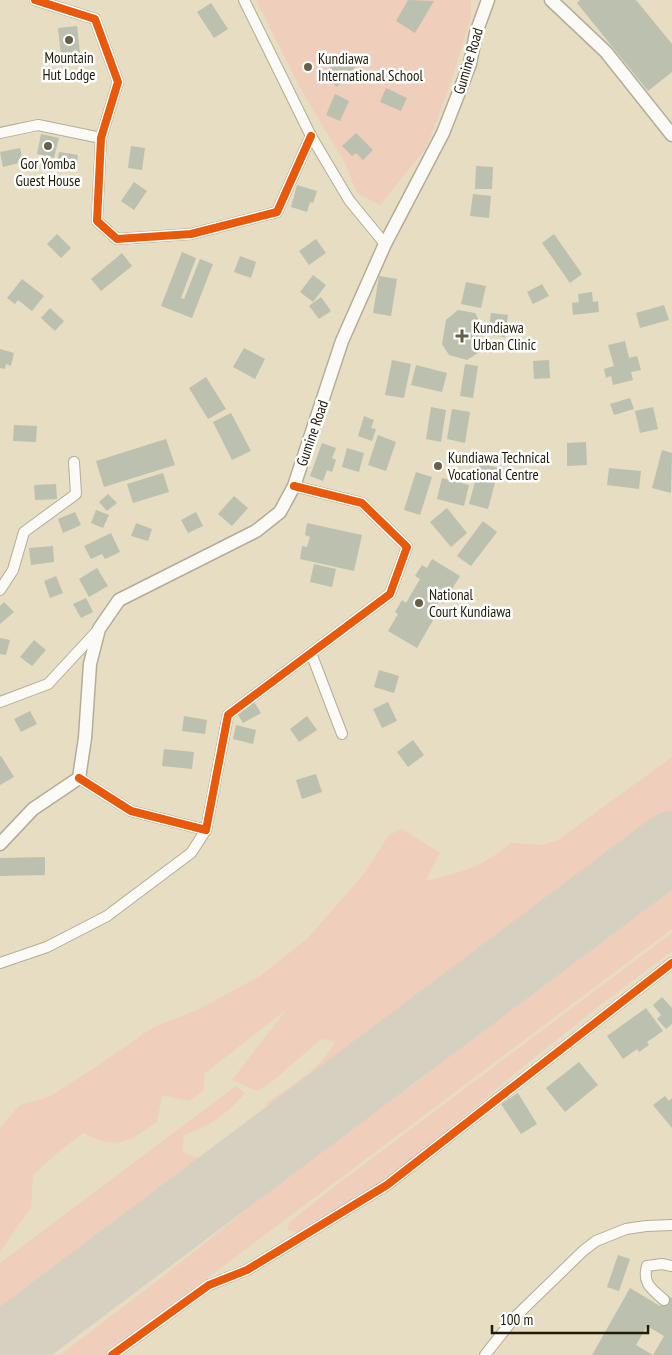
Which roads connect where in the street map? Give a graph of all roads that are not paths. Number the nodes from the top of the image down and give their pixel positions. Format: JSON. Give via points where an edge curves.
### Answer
{"nodes":[{"id":1,"x":35,"y":0,"type":"edge"},
{"id":2,"x":244,"y":0,"type":"edge"},
{"id":3,"x":488,"y":0,"type":"edge"},
{"id":4,"x":551,"y":0,"type":"edge"},
{"id":5,"x":0,"y":133,"type":"edge"},
{"id":6,"x":672,"y":135,"type":"edge"},
{"id":7,"x":311,"y":136,"type":"junction"},
{"id":8,"x":101,"y":138,"type":"junction"},
{"id":9,"x":385,"y":244,"type":"junction"},
{"id":10,"x":74,"y":462,"type":"dead end"},
{"id":11,"x":294,"y":486,"type":"junction"},
{"id":12,"x":0,"y":590,"type":"edge"},
{"id":13,"x":99,"y":629,"type":"junction"},
{"id":14,"x":311,"y":652,"type":"junction"},
{"id":15,"x":0,"y":702,"type":"edge"},
{"id":16,"x":342,"y":734,"type":"dead end"},
{"id":17,"x":78,"y":778,"type":"junction"},
{"id":18,"x":206,"y":830,"type":"junction"},
{"id":19,"x":0,"y":844,"type":"edge"},
{"id":20,"x":0,"y":963,"type":"edge"},
{"id":21,"x":672,"y":963,"type":"edge"},
{"id":22,"x":672,"y":1225,"type":"edge"},
{"id":23,"x":672,"y":1266,"type":"edge"},
{"id":24,"x":664,"y":1300,"type":"dead end"},
{"id":25,"x":112,"y":1355,"type":"edge"},
{"id":26,"x":485,"y":1355,"type":"edge"}],
"edges":[{"from":1,"to":8,"type":"street","via":[[95,20],[118,82]]},
{"from":2,"to":7,"type":"street"},
{"from":3,"to":9,"type":"main road","name":"Gumine Road","via":[[476,33],[470,64],[443,133]]},
{"from":4,"to":6,"type":"main road","via":[[606,52]]},
{"from":5,"to":8,"type":"street","via":[[38,125]]},
{"from":7,"to":8,"type":"street","via":[[277,212],[191,234],[117,239],[97,222]]},
{"from":7,"to":9,"type":"street","via":[[349,200]]},
{"from":9,"to":11,"type":"main road","name":"Gumine Road","via":[[342,341]]},
{"from":10,"to":12,"type":"street","via":[[76,494],[24,532],[13,570]]},
{"from":11,"to":13,"type":"main road","name":"Gumine Road","via":[[280,512],[256,531],[119,600]]},
{"from":11,"to":14,"type":"street","via":[[362,503],[408,547],[390,594]]},
{"from":13,"to":15,"type":"street","via":[[48,684]]},
{"from":13,"to":17,"type":"main road","name":"Gumine Road","via":[[90,664],[85,738]]},
{"from":14,"to":16,"type":"street"},
{"from":14,"to":18,"type":"street","via":[[228,715]]},
{"from":17,"to":18,"type":"street","via":[[130,811]]},
{"from":17,"to":19,"type":"main road","via":[[33,809]]},
{"from":18,"to":20,"type":"street","via":[[190,853],[107,916],[47,947]]},
{"from":21,"to":25,"type":"street","via":[[387,1185],[246,1270],[209,1285]]},
{"from":22,"to":26,"type":"street","via":[[626,1230],[596,1241],[515,1317]]},
{"from":23,"to":24,"type":"street","via":[[647,1266],[644,1275],[648,1285]]}]}
